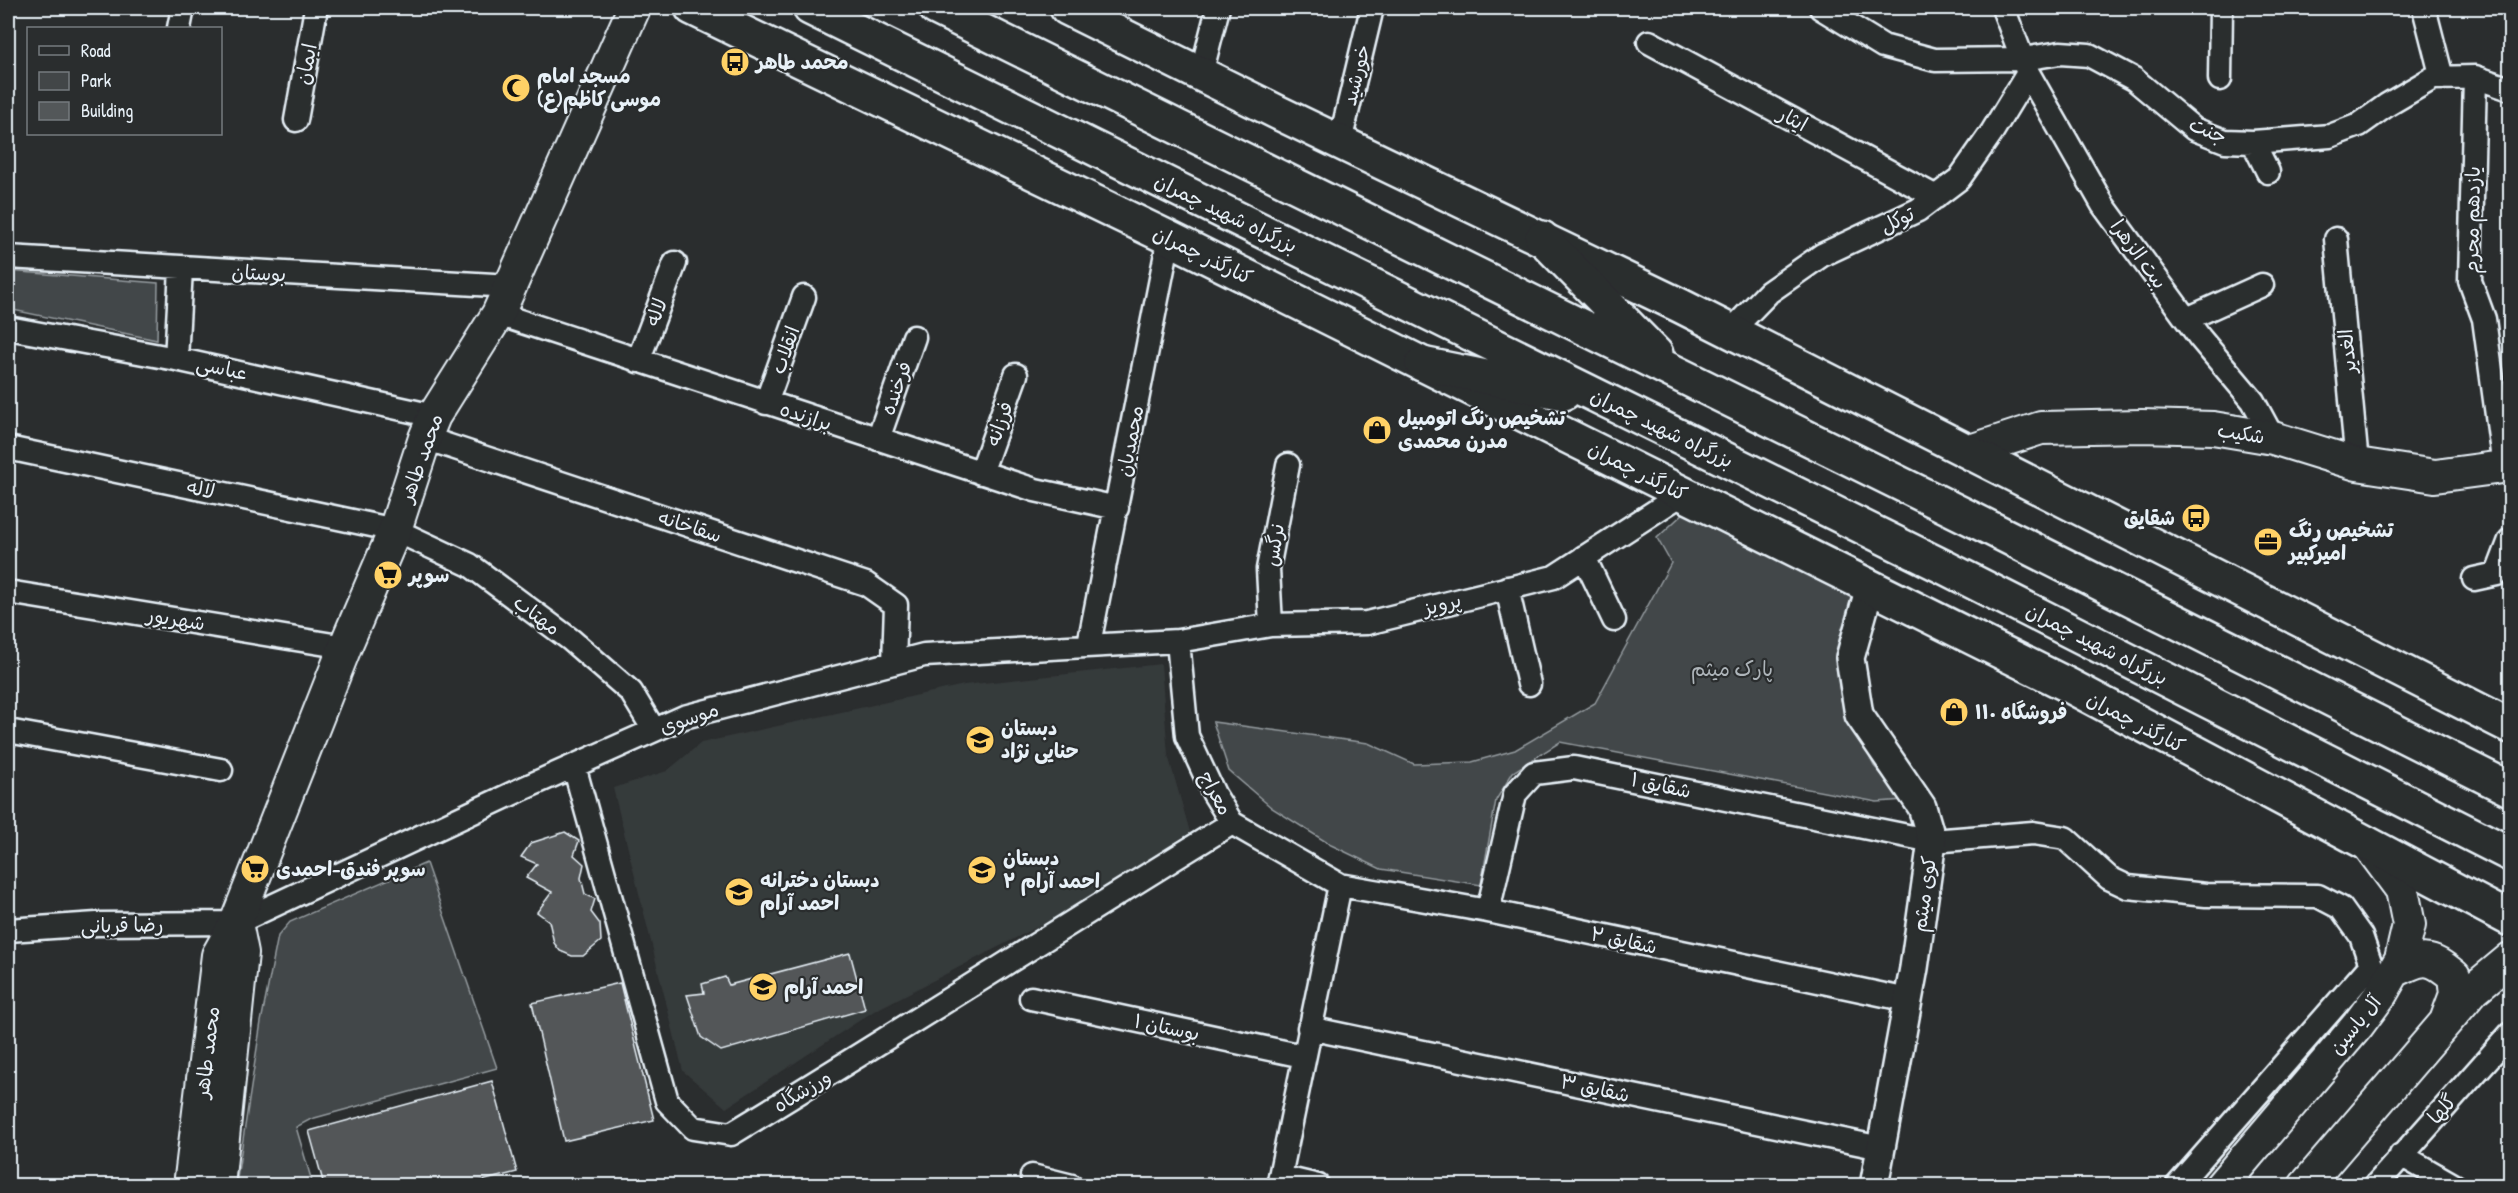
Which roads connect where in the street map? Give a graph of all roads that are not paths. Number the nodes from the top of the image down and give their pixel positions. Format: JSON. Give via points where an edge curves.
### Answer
{"nodes":[{"id":1,"x":183,"y":8,"type":"edge"},
{"id":2,"x":316,"y":8,"type":"edge"},
{"id":3,"x":634,"y":8,"type":"edge"},
{"id":4,"x":692,"y":8,"type":"edge"},
{"id":5,"x":810,"y":8,"type":"edge"},
{"id":6,"x":936,"y":8,"type":"edge"},
{"id":7,"x":1067,"y":8,"type":"edge"},
{"id":8,"x":1218,"y":8,"type":"edge"},
{"id":9,"x":1372,"y":8,"type":"edge"},
{"id":10,"x":1821,"y":8,"type":"edge"},
{"id":11,"x":2003,"y":8,"type":"edge"},
{"id":12,"x":2221,"y":8,"type":"edge"},
{"id":13,"x":2424,"y":8,"type":"edge"},
{"id":14,"x":179,"y":27,"type":"edge"},
{"id":15,"x":1649,"y":42,"type":"dead end"},
{"id":16,"x":2026,"y":66,"type":"junction"},
{"id":17,"x":1201,"y":74,"type":"junction"},
{"id":18,"x":2475,"y":77,"type":"junction"},
{"id":19,"x":2438,"y":78,"type":"junction"},
{"id":20,"x":2220,"y":79,"type":"dead end"},
{"id":21,"x":2511,"y":89,"type":"edge"},
{"id":22,"x":296,"y":120,"type":"dead end"},
{"id":23,"x":1340,"y":142,"type":"junction"},
{"id":24,"x":2253,"y":142,"type":"junction"},
{"id":25,"x":2268,"y":172,"type":"dead end"},
{"id":26,"x":1936,"y":197,"type":"junction"},
{"id":27,"x":1169,"y":238,"type":"junction"},
{"id":28,"x":1542,"y":238,"type":"junction"},
{"id":29,"x":2336,"y":239,"type":"dead end"},
{"id":30,"x":8,"y":257,"type":"edge"},
{"id":31,"x":675,"y":263,"type":"dead end"},
{"id":32,"x":181,"y":269,"type":"junction"},
{"id":33,"x":2262,"y":285,"type":"dead end"},
{"id":34,"x":804,"y":297,"type":"dead end"},
{"id":35,"x":505,"y":300,"type":"junction"},
{"id":36,"x":2187,"y":319,"type":"junction"},
{"id":37,"x":8,"y":328,"type":"edge"},
{"id":38,"x":1731,"y":331,"type":"junction"},
{"id":39,"x":914,"y":337,"type":"dead end"},
{"id":40,"x":176,"y":358,"type":"junction"},
{"id":41,"x":638,"y":361,"type":"junction"},
{"id":42,"x":1422,"y":364,"type":"junction"},
{"id":43,"x":1671,"y":371,"type":"junction"},
{"id":44,"x":1016,"y":375,"type":"dead end"},
{"id":45,"x":1608,"y":402,"type":"junction"},
{"id":46,"x":766,"y":403,"type":"junction"},
{"id":47,"x":429,"y":427,"type":"junction"},
{"id":48,"x":2273,"y":438,"type":"junction"},
{"id":49,"x":878,"y":439,"type":"junction"},
{"id":50,"x":8,"y":448,"type":"edge"},
{"id":51,"x":1970,"y":451,"type":"junction"},
{"id":52,"x":2357,"y":464,"type":"junction"},
{"id":53,"x":1288,"y":465,"type":"dead end"},
{"id":54,"x":2507,"y":467,"type":"edge"},
{"id":55,"x":981,"y":473,"type":"junction"},
{"id":56,"x":1682,"y":494,"type":"junction"},
{"id":57,"x":1117,"y":508,"type":"junction"},
{"id":58,"x":395,"y":530,"type":"junction"},
{"id":59,"x":2511,"y":540,"type":"edge"},
{"id":60,"x":1584,"y":557,"type":"junction"},
{"id":61,"x":2474,"y":579,"type":"dead end"},
{"id":62,"x":1870,"y":587,"type":"junction"},
{"id":63,"x":1507,"y":588,"type":"junction"},
{"id":64,"x":8,"y":592,"type":"edge"},
{"id":65,"x":1614,"y":620,"type":"dead end"},
{"id":66,"x":1271,"y":626,"type":"junction"},
{"id":67,"x":1178,"y":641,"type":"junction"},
{"id":68,"x":1089,"y":644,"type":"junction"},
{"id":69,"x":345,"y":647,"type":"junction"},
{"id":70,"x":894,"y":663,"type":"junction"},
{"id":71,"x":1529,"y":684,"type":"dead end"},
{"id":72,"x":2511,"y":726,"type":"edge"},
{"id":73,"x":654,"y":730,"type":"junction"},
{"id":74,"x":8,"y":731,"type":"edge"},
{"id":75,"x":574,"y":766,"type":"junction"},
{"id":76,"x":221,"y":771,"type":"dead end"},
{"id":77,"x":2511,"y":789,"type":"edge"},
{"id":78,"x":1232,"y":823,"type":"junction"},
{"id":79,"x":1932,"y":841,"type":"junction"},
{"id":80,"x":2367,"y":843,"type":"junction"},
{"id":81,"x":2511,"y":854,"type":"edge"},
{"id":82,"x":1340,"y":885,"type":"junction"},
{"id":83,"x":1488,"y":911,"type":"junction"},
{"id":84,"x":2511,"y":919,"type":"edge"},
{"id":85,"x":236,"y":923,"type":"junction"},
{"id":86,"x":8,"y":930,"type":"edge"},
{"id":87,"x":2383,"y":968,"type":"junction"},
{"id":88,"x":2506,"y":970,"type":"edge"},
{"id":89,"x":1031,"y":998,"type":"dead end"},
{"id":90,"x":1908,"y":1000,"type":"junction"},
{"id":91,"x":2445,"y":1024,"type":"junction"},
{"id":92,"x":1309,"y":1029,"type":"junction"},
{"id":93,"x":2511,"y":1034,"type":"edge"},
{"id":94,"x":1304,"y":1056,"type":"junction"},
{"id":95,"x":1881,"y":1148,"type":"junction"},
{"id":96,"x":2401,"y":1155,"type":"junction"},
{"id":97,"x":1032,"y":1176,"type":"dead end"},
{"id":98,"x":1279,"y":1181,"type":"edge"},
{"id":99,"x":190,"y":1185,"type":"edge"},
{"id":100,"x":218,"y":1185,"type":"edge"},
{"id":101,"x":1072,"y":1185,"type":"edge"},
{"id":102,"x":1318,"y":1185,"type":"edge"},
{"id":103,"x":1874,"y":1185,"type":"edge"},
{"id":104,"x":2177,"y":1185,"type":"edge"},
{"id":105,"x":2220,"y":1185,"type":"edge"},
{"id":106,"x":2305,"y":1185,"type":"edge"},
{"id":107,"x":2375,"y":1185,"type":"edge"},
{"id":108,"x":2455,"y":1185,"type":"edge"}],
"edges":[{"from":1,"to":14,"type":"street"},
{"from":2,"to":22,"type":"street","name":"ایمان"},
{"from":3,"to":35,"type":"main road","name":"محمد طاهر"},
{"from":4,"to":27,"type":"main road","name":"کنارگذر چمران"},
{"from":5,"to":45,"type":"main road","name":"بزرگراه شهید چمران"},
{"from":6,"to":43,"type":"main road"},
{"from":7,"to":17,"type":"main road"},
{"from":8,"to":17,"type":"street"},
{"from":9,"to":23,"type":"street","name":"خورشید"},
{"from":10,"to":16,"type":"street","name":"جنت","via":[[1882,46],[1935,60]]},
{"from":11,"to":16,"type":"street","name":"بیت الزهرا"},
{"from":12,"to":20,"type":"street"},
{"from":13,"to":19,"type":"street"},
{"from":15,"to":26,"type":"street","name":"ایثار"},
{"from":16,"to":24,"type":"street","name":"جنت","via":[[2060,53],[2089,55],[2134,79],[2194,129],[2225,141]]},
{"from":16,"to":26,"type":"street","name":"توکل","via":[[1992,132],[1959,179]]},
{"from":16,"to":36,"type":"street","name":"بیت الزهرا","via":[[2103,205]]},
{"from":17,"to":23,"type":"main road"},
{"from":18,"to":19,"type":"street"},
{"from":18,"to":21,"type":"street"},
{"from":18,"to":54,"type":"street","name":"یازدهم محرم","via":[[2470,281],[2484,319]]},
{"from":19,"to":24,"type":"street","name":"جنت","via":[[2359,125],[2330,136]]},
{"from":23,"to":28,"type":"main road"},
{"from":24,"to":25,"type":"street"},
{"from":26,"to":38,"type":"street","name":"توکل","via":[[1918,210],[1822,255],[1769,292]]},
{"from":27,"to":42,"type":"main road","name":"کنارگذر چمران"},
{"from":27,"to":57,"type":"street","name":"محمدیان"},
{"from":28,"to":38,"type":"main road"},
{"from":28,"to":43,"type":"main road"},
{"from":29,"to":52,"type":"street","name":"الغدیر"},
{"from":30,"to":32,"type":"street","name":"بوستان"},
{"from":31,"to":41,"type":"street","name":"لاله"},
{"from":32,"to":35,"type":"street","name":"بوستان"},
{"from":32,"to":40,"type":"street"},
{"from":33,"to":36,"type":"street"},
{"from":34,"to":46,"type":"street","name":"انقلاب"},
{"from":35,"to":41,"type":"street","name":"برازنده"},
{"from":35,"to":47,"type":"main road","name":"محمد طاهر"},
{"from":36,"to":48,"type":"street","name":"بیت الزهرا","via":[[2253,401]]},
{"from":37,"to":40,"type":"street","name":"عباسی"},
{"from":38,"to":51,"type":"main road"},
{"from":39,"to":49,"type":"street","name":"فرخنده"},
{"from":40,"to":47,"type":"street","name":"عباسی"},
{"from":41,"to":46,"type":"street","name":"برازنده"},
{"from":42,"to":45,"type":"main road"},
{"from":42,"to":56,"type":"main road","name":"کنارگذر چمران"},
{"from":43,"to":77,"type":"main road"},
{"from":44,"to":55,"type":"street","name":"فرزانه"},
{"from":45,"to":81,"type":"main road","name":"بزرگراه شهید چمران"},
{"from":46,"to":49,"type":"street","name":"برازنده"},
{"from":47,"to":58,"type":"main road","name":"محمد طاهر"},
{"from":47,"to":70,"type":"street","name":"سقاخانه","via":[[866,584],[896,605]]},
{"from":48,"to":51,"type":"main road","name":"شکیب","via":[[2213,428],[2041,428]]},
{"from":48,"to":52,"type":"main road","name":"شکیب"},
{"from":49,"to":55,"type":"street","name":"برازنده"},
{"from":50,"to":58,"type":"street","name":"لاله"},
{"from":51,"to":72,"type":"main road"},
{"from":52,"to":54,"type":"main road","name":"شکیب","via":[[2435,476]]},
{"from":53,"to":66,"type":"street","name":"نرگس","via":[[1268,569]]},
{"from":55,"to":57,"type":"street","name":"برازنده","via":[[1035,490]]},
{"from":56,"to":60,"type":"street","name":"پرویز"},
{"from":56,"to":62,"type":"main road","name":"کنارگذر چمران"},
{"from":57,"to":68,"type":"street","name":"محمدیان"},
{"from":58,"to":69,"type":"main road","name":"محمد طاهر"},
{"from":58,"to":73,"type":"street","name":"مهتاب","via":[[470,566],[571,640],[631,692]]},
{"from":59,"to":61,"type":"street","via":[[2497,574]]},
{"from":60,"to":63,"type":"street","name":"پرویز","via":[[1554,577]]},
{"from":60,"to":65,"type":"street"},
{"from":62,"to":79,"type":"street","name":"کوی میثم","via":[[1850,658],[1859,716],[1922,807]]},
{"from":62,"to":80,"type":"main road","name":"کنارگذر چمران","via":[[2070,686]]},
{"from":63,"to":66,"type":"street","name":"پرویز","via":[[1367,623]]},
{"from":63,"to":71,"type":"street"},
{"from":64,"to":69,"type":"street","name":"شهریور"},
{"from":66,"to":67,"type":"street","name":"پرویز"},
{"from":67,"to":68,"type":"street","name":"موسوی"},
{"from":67,"to":78,"type":"street","name":"معراج","via":[[1187,736]]},
{"from":68,"to":70,"type":"street","name":"موسوی","via":[[924,655]]},
{"from":69,"to":85,"type":"main road","name":"محمد طاهر"},
{"from":70,"to":73,"type":"street","name":"موسوی","via":[[684,717]]},
{"from":73,"to":75,"type":"street","name":"موسوی"},
{"from":74,"to":76,"type":"street"},
{"from":75,"to":78,"type":"street","name":"ورزشگاه","via":[[667,1101],[693,1128],[731,1134]]},
{"from":75,"to":85,"type":"street","name":"موسوی"},
{"from":78,"to":82,"type":"street","name":"معراج"},
{"from":79,"to":83,"type":"street","name":"شقایق ۱","via":[[1574,768],[1534,773],[1515,794]]},
{"from":79,"to":87,"type":"street","via":[[2033,833],[2065,838],[2109,878],[2128,887],[2206,896],[2318,896],[2341,908]]},
{"from":79,"to":90,"type":"street","name":"کوی میثم"},
{"from":80,"to":84,"type":"main road","name":"کنارگذر چمران"},
{"from":80,"to":87,"type":"main road","name":"آل یاسین","via":[[2402,891],[2409,925],[2401,959]]},
{"from":82,"to":83,"type":"street","name":"شقایق ۲"},
{"from":82,"to":92,"type":"street"},
{"from":83,"to":90,"type":"street","name":"شقایق ۲"},
{"from":85,"to":86,"type":"street","name":"رضا قربانی","via":[[97,924]]},
{"from":85,"to":99,"type":"main road","name":"محمد طاهر","via":[[218,955]]},
{"from":85,"to":100,"type":"main road","name":"محمد طاهر","via":[[242,953]]},
{"from":87,"to":91,"type":"main road","via":[[2417,960],[2437,962],[2454,976],[2456,994]]},
{"from":87,"to":104,"type":"street"},
{"from":87,"to":105,"type":"main road","name":"آل یاسین","via":[[2358,1025]]},
{"from":88,"to":91,"type":"main road","via":[[2474,989]]},
{"from":89,"to":94,"type":"street","name":"بوستان ۱"},
{"from":90,"to":95,"type":"street","name":"کوی میثم"},
{"from":91,"to":106,"type":"main road"},
{"from":92,"to":94,"type":"street"},
{"from":92,"to":95,"type":"street","name":"شقایق ۳"},
{"from":93,"to":96,"type":"street","name":"گلها"},
{"from":94,"to":98,"type":"street"},
{"from":95,"to":103,"type":"street","name":"کوی میثم"},
{"from":96,"to":107,"type":"street","name":"گلها"},
{"from":96,"to":108,"type":"street"},
{"from":97,"to":101,"type":"street"},
{"from":98,"to":102,"type":"street"}]}
